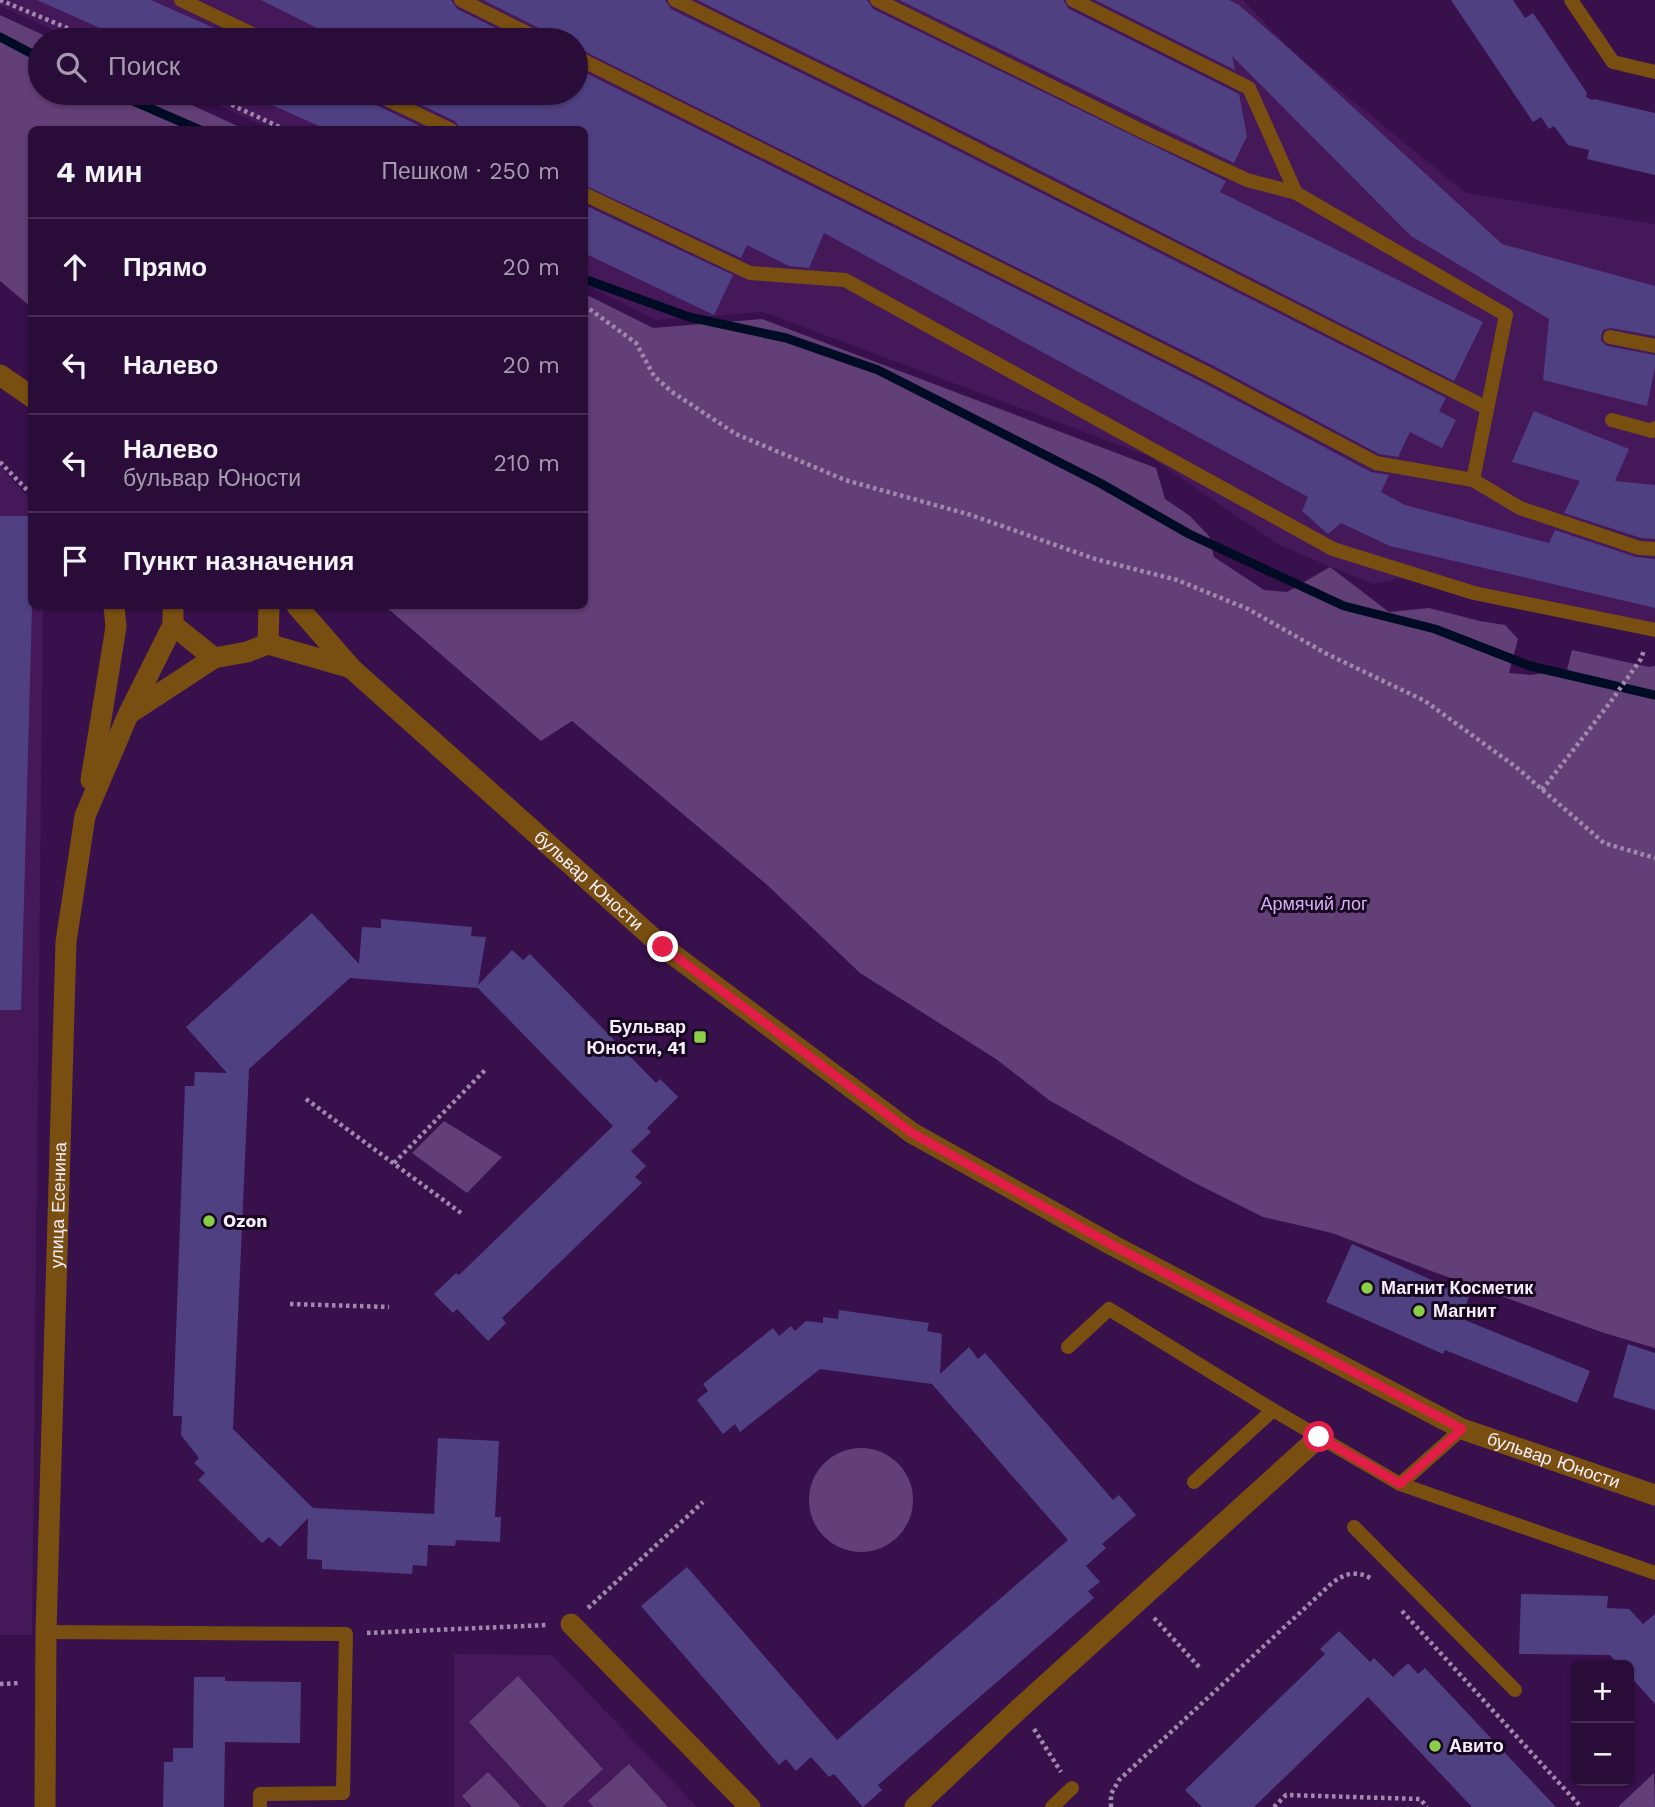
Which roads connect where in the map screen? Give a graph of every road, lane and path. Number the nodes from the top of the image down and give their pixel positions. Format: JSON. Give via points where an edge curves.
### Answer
{"nodes":[{"id":1,"x":0,"y":0,"type":"edge"},
{"id":2,"x":181,"y":0,"type":"edge"},
{"id":3,"x":461,"y":0,"type":"edge"},
{"id":4,"x":675,"y":0,"type":"edge"},
{"id":5,"x":877,"y":0,"type":"edge"},
{"id":6,"x":1073,"y":0,"type":"edge"},
{"id":7,"x":1571,"y":0,"type":"edge"},
{"id":8,"x":67,"y":28,"type":"edge"},
{"id":9,"x":240,"y":28,"type":"edge"},
{"id":10,"x":517,"y":28,"type":"edge"},
{"id":11,"x":588,"y":63,"type":"edge"},
{"id":12,"x":1655,"y":72,"type":"edge"},
{"id":13,"x":232,"y":105,"type":"edge"},
{"id":14,"x":399,"y":105,"type":"edge"},
{"id":15,"x":277,"y":126,"type":"edge"},
{"id":16,"x":443,"y":126,"type":"edge"},
{"id":17,"x":1296,"y":193,"type":"junction"},
{"id":18,"x":588,"y":196,"type":"edge"},
{"id":19,"x":588,"y":308,"type":"edge"},
{"id":20,"x":1609,"y":338,"type":"dead end"},
{"id":21,"x":1655,"y":346,"type":"edge"},
{"id":22,"x":0,"y":374,"type":"edge"},
{"id":23,"x":28,"y":394,"type":"edge"},
{"id":24,"x":1488,"y":408,"type":"junction"},
{"id":25,"x":1612,"y":420,"type":"dead end"},
{"id":26,"x":1655,"y":428,"type":"edge"},
{"id":27,"x":0,"y":461,"type":"edge"},
{"id":28,"x":1473,"y":480,"type":"junction"},
{"id":29,"x":28,"y":491,"type":"edge"},
{"id":30,"x":1655,"y":550,"type":"edge"},
{"id":31,"x":114,"y":609,"type":"edge"},
{"id":32,"x":269,"y":609,"type":"edge"},
{"id":33,"x":300,"y":609,"type":"edge"},
{"id":34,"x":173,"y":615,"type":"edge"},
{"id":35,"x":1655,"y":630,"type":"edge"},
{"id":36,"x":268,"y":644,"type":"junction"},
{"id":37,"x":214,"y":658,"type":"junction"},
{"id":38,"x":351,"y":668,"type":"junction"},
{"id":39,"x":1635,"y":668,"type":"dead end"},
{"id":40,"x":128,"y":715,"type":"junction"},
{"id":41,"x":1542,"y":790,"type":"junction"},
{"id":42,"x":85,"y":816,"type":"junction"},
{"id":43,"x":1655,"y":858,"type":"edge"},
{"id":44,"x":486,"y":1069,"type":"dead end"},
{"id":45,"x":306,"y":1099,"type":"dead end"},
{"id":46,"x":394,"y":1163,"type":"junction"},
{"id":47,"x":461,"y":1213,"type":"dead end"},
{"id":48,"x":290,"y":1304,"type":"dead end"},
{"id":49,"x":389,"y":1307,"type":"dead end"},
{"id":50,"x":1068,"y":1347,"type":"dead end"},
{"id":51,"x":1273,"y":1410,"type":"junction"},
{"id":52,"x":1462,"y":1429,"type":"junction"},
{"id":53,"x":1319,"y":1437,"type":"junction"},
{"id":54,"x":1194,"y":1482,"type":"dead end"},
{"id":55,"x":1400,"y":1484,"type":"junction"},
{"id":56,"x":1655,"y":1495,"type":"edge"},
{"id":57,"x":703,"y":1502,"type":"dead end"},
{"id":58,"x":1354,"y":1527,"type":"dead end"},
{"id":59,"x":1655,"y":1573,"type":"edge"},
{"id":60,"x":1375,"y":1581,"type":"dead end"},
{"id":61,"x":1139,"y":1601,"type":"junction"},
{"id":62,"x":1394,"y":1601,"type":"dead end"},
{"id":63,"x":571,"y":1624,"type":"junction"},
{"id":64,"x":46,"y":1632,"type":"junction"},
{"id":65,"x":346,"y":1634,"type":"junction"},
{"id":66,"x":1201,"y":1669,"type":"dead end"},
{"id":67,"x":1515,"y":1690,"type":"dead end"},
{"id":68,"x":1020,"y":1708,"type":"junction"},
{"id":69,"x":1072,"y":1788,"type":"joint"},
{"id":70,"x":45,"y":1807,"type":"edge"},
{"id":71,"x":260,"y":1807,"type":"edge"},
{"id":72,"x":750,"y":1807,"type":"edge"},
{"id":73,"x":915,"y":1807,"type":"edge"},
{"id":74,"x":1052,"y":1807,"type":"edge"},
{"id":75,"x":1111,"y":1807,"type":"edge"},
{"id":76,"x":1274,"y":1807,"type":"edge"},
{"id":77,"x":1427,"y":1807,"type":"edge"},
{"id":78,"x":1581,"y":1807,"type":"edge"}],
"edges":[{"from":1,"to":8,"type":"path"},
{"from":2,"to":9,"type":"lane"},
{"from":3,"to":10,"type":"lane"},
{"from":4,"to":24,"type":"lane"},
{"from":5,"to":17,"type":"lane","via":[[1247,180]]},
{"from":6,"to":17,"type":"lane","via":[[1249,88]]},
{"from":7,"to":12,"type":"lane","via":[[1613,62]]},
{"from":11,"to":28,"type":"lane","via":[[1376,463]]},
{"from":13,"to":15,"type":"path"},
{"from":14,"to":16,"type":"lane"},
{"from":17,"to":24,"type":"lane","via":[[1506,315]]},
{"from":18,"to":35,"type":"lane","via":[[750,273],[845,280],[1333,549],[1474,593]]},
{"from":19,"to":41,"type":"path","via":[[636,343],[654,376],[672,392],[736,434],[845,480],[971,515],[1095,559],[1177,580],[1248,609],[1425,701]]},
{"from":20,"to":21,"type":"lane"},
{"from":22,"to":23,"type":"street"},
{"from":24,"to":28,"type":"lane"},
{"from":25,"to":26,"type":"lane"},
{"from":27,"to":29,"type":"path"},
{"from":28,"to":30,"type":"lane","via":[[1520,508]]},
{"from":31,"to":42,"type":"street","via":[[116,627]]},
{"from":32,"to":36,"type":"street"},
{"from":33,"to":38,"type":"street","name":"бульвар Юности"},
{"from":34,"to":37,"type":"street"},
{"from":34,"to":40,"type":"street","name":"улица Есенина"},
{"from":36,"to":37,"type":"street"},
{"from":36,"to":38,"type":"street"},
{"from":37,"to":40,"type":"street"},
{"from":38,"to":52,"type":"street","name":"бульвар Юности","via":[[663,947],[912,1133],[1114,1246]]},
{"from":39,"to":41,"type":"path"},
{"from":40,"to":42,"type":"street","name":"улица Есенина"},
{"from":41,"to":43,"type":"path","via":[[1604,843]]},
{"from":42,"to":64,"type":"street","name":"улица Есенина","via":[[66,942]]},
{"from":44,"to":46,"type":"path"},
{"from":45,"to":46,"type":"path"},
{"from":46,"to":47,"type":"path"},
{"from":48,"to":49,"type":"path"},
{"from":50,"to":51,"type":"lane","via":[[1109,1310]]},
{"from":51,"to":53,"type":"lane"},
{"from":51,"to":54,"type":"lane"},
{"from":52,"to":55,"type":"lane"},
{"from":52,"to":56,"type":"street","name":"бульвар Юности"},
{"from":53,"to":55,"type":"lane"},
{"from":53,"to":61,"type":"street"},
{"from":55,"to":59,"type":"lane"},
{"from":57,"to":63,"type":"path"},
{"from":58,"to":67,"type":"lane"},
{"from":60,"to":75,"type":"path","via":[[1353,1573],[1332,1583],[1119,1780],[1111,1794]]},
{"from":61,"to":66,"type":"path"},
{"from":61,"to":68,"type":"street"},
{"from":62,"to":78,"type":"path"},
{"from":63,"to":65,"type":"path"},
{"from":63,"to":72,"type":"street"},
{"from":64,"to":65,"type":"lane"},
{"from":64,"to":70,"type":"street","name":"улица Есенина"},
{"from":65,"to":71,"type":"lane","via":[[343,1793],[260,1794]]},
{"from":68,"to":69,"type":"path"},
{"from":68,"to":73,"type":"street"},
{"from":69,"to":74,"type":"lane"},
{"from":76,"to":77,"type":"path","via":[[1286,1795],[1420,1799]]}]}
